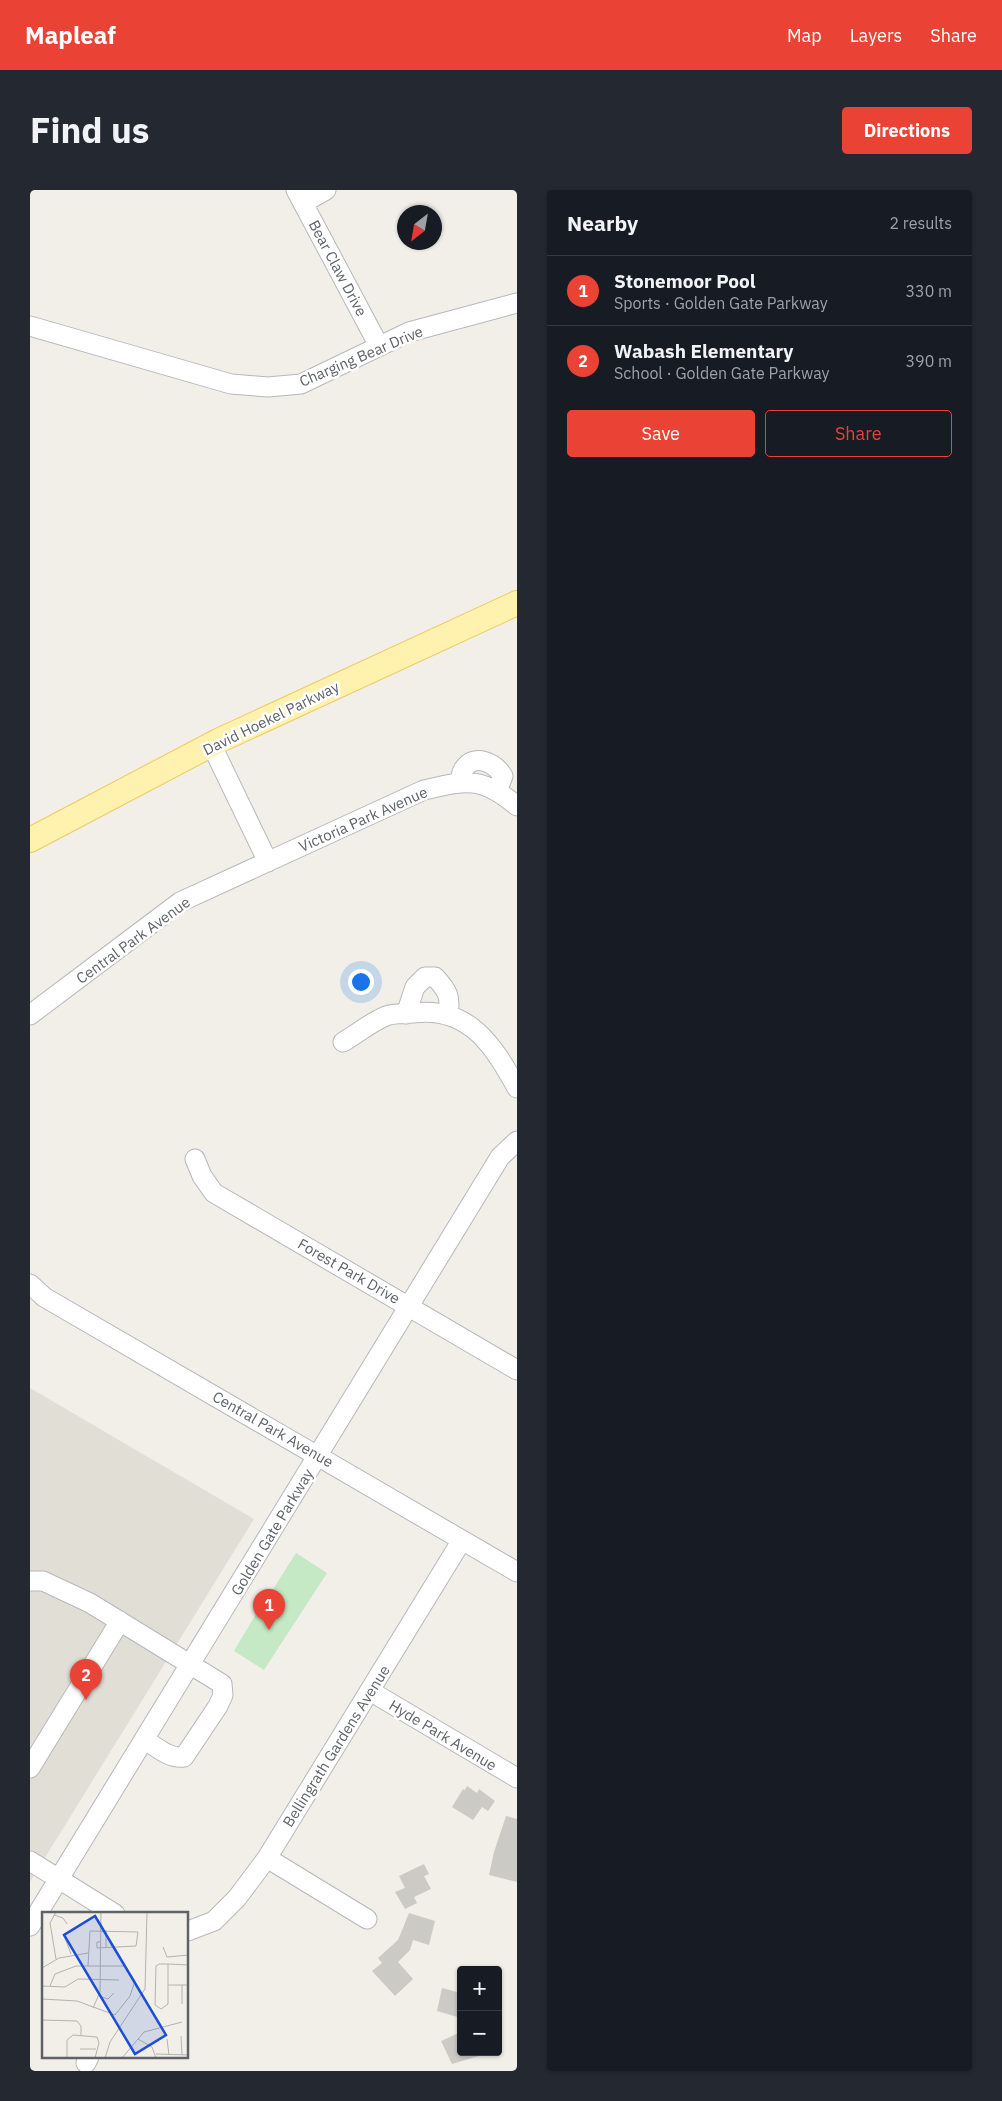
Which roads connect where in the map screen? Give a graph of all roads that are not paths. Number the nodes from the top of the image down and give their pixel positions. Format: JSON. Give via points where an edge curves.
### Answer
{"nodes":[{"id":1,"x":326,"y":190,"type":"edge"},
{"id":2,"x":299,"y":196,"type":"edge"},
{"id":3,"x":517,"y":303,"type":"edge"},
{"id":4,"x":30,"y":326,"type":"edge"},
{"id":5,"x":379,"y":346,"type":"junction"},
{"id":6,"x":517,"y":603,"type":"edge"},
{"id":7,"x":212,"y":746,"type":"junction"},
{"id":8,"x":517,"y":806,"type":"edge"},
{"id":9,"x":30,"y":840,"type":"edge"},
{"id":10,"x":268,"y":862,"type":"junction"},
{"id":11,"x":406,"y":1014,"type":"junction"},
{"id":12,"x":30,"y":1015,"type":"edge"},
{"id":13,"x":448,"y":1016,"type":"junction"},
{"id":14,"x":343,"y":1042,"type":"dead end"},
{"id":15,"x":517,"y":1088,"type":"edge"},
{"id":16,"x":517,"y":1141,"type":"edge"},
{"id":17,"x":195,"y":1159,"type":"dead end"},
{"id":18,"x":30,"y":1284,"type":"edge"},
{"id":19,"x":409,"y":1307,"type":"junction"},
{"id":20,"x":517,"y":1370,"type":"edge"},
{"id":21,"x":318,"y":1456,"type":"junction"},
{"id":22,"x":462,"y":1540,"type":"junction"},
{"id":23,"x":517,"y":1572,"type":"edge"},
{"id":24,"x":30,"y":1581,"type":"edge"},
{"id":25,"x":120,"y":1621,"type":"junction"},
{"id":26,"x":191,"y":1664,"type":"junction"},
{"id":27,"x":370,"y":1691,"type":"junction"},
{"id":28,"x":145,"y":1740,"type":"junction"},
{"id":29,"x":30,"y":1768,"type":"edge"},
{"id":30,"x":517,"y":1778,"type":"edge"},
{"id":31,"x":267,"y":1858,"type":"junction"},
{"id":32,"x":30,"y":1862,"type":"edge"},
{"id":33,"x":59,"y":1880,"type":"junction"},
{"id":34,"x":112,"y":1912,"type":"edge"},
{"id":35,"x":367,"y":1919,"type":"dead end"},
{"id":36,"x":30,"y":1926,"type":"edge"},
{"id":37,"x":189,"y":1931,"type":"edge"}],
"edges":[{"from":1,"to":2,"type":"street"},
{"from":2,"to":5,"type":"street","name":"Bear Claw Drive"},
{"from":3,"to":5,"type":"street","name":"Charging Bear Drive","via":[[409,332]]},
{"from":4,"to":5,"type":"street","name":"Charging Bear Drive","via":[[231,384],[268,387],[301,384]]},
{"from":6,"to":7,"type":"main road","name":"David Hoekel Parkway"},
{"from":7,"to":9,"type":"main road","name":"David Hoekel Parkway"},
{"from":7,"to":10,"type":"street"},
{"from":8,"to":10,"type":"street","name":"Victoria Park Avenue","via":[[484,784],[460,782],[424,790]]},
{"from":10,"to":12,"type":"street","name":"Central Park Avenue","via":[[180,902]]},
{"from":11,"to":13,"type":"street","via":[[422,1012]]},
{"from":11,"to":13,"type":"street","via":[[414,987],[425,977],[435,977],[451,1001]]},
{"from":11,"to":14,"type":"street","via":[[387,1016]]},
{"from":13,"to":15,"type":"street","via":[[456,1016],[482,1034]]},
{"from":16,"to":19,"type":"street","name":"Golden Gate Parkway","via":[[500,1157]]},
{"from":17,"to":19,"type":"street","name":"Forest Park Drive","via":[[214,1193]]},
{"from":18,"to":21,"type":"street","name":"Central Park Avenue","via":[[44,1297]]},
{"from":19,"to":20,"type":"street","name":"Forest Park Drive"},
{"from":19,"to":21,"type":"street","name":"Golden Gate Parkway"},
{"from":21,"to":22,"type":"street","name":"Central Park Avenue"},
{"from":21,"to":26,"type":"street","name":"Golden Gate Parkway"},
{"from":22,"to":23,"type":"street","name":"Central Park Avenue"},
{"from":22,"to":27,"type":"street","name":"Bellingrath Gardens Avenue"},
{"from":24,"to":25,"type":"street","via":[[43,1581]]},
{"from":25,"to":26,"type":"street"},
{"from":25,"to":29,"type":"street"},
{"from":26,"to":28,"type":"street","name":"Golden Gate Parkway"},
{"from":26,"to":28,"type":"street","via":[[222,1684],[223,1695],[218,1706],[184,1757],[169,1755]]},
{"from":27,"to":30,"type":"street","name":"Hyde Park Avenue"},
{"from":27,"to":31,"type":"street","name":"Bellingrath Gardens Avenue"},
{"from":28,"to":33,"type":"street","name":"Golden Gate Parkway"},
{"from":31,"to":35,"type":"street"},
{"from":31,"to":37,"type":"street","name":"Bellingrath Gardens Avenue","via":[[237,1898],[214,1921]]},
{"from":32,"to":33,"type":"street"},
{"from":33,"to":34,"type":"street"},
{"from":33,"to":36,"type":"street","name":"Golden Gate Parkway"}]}
